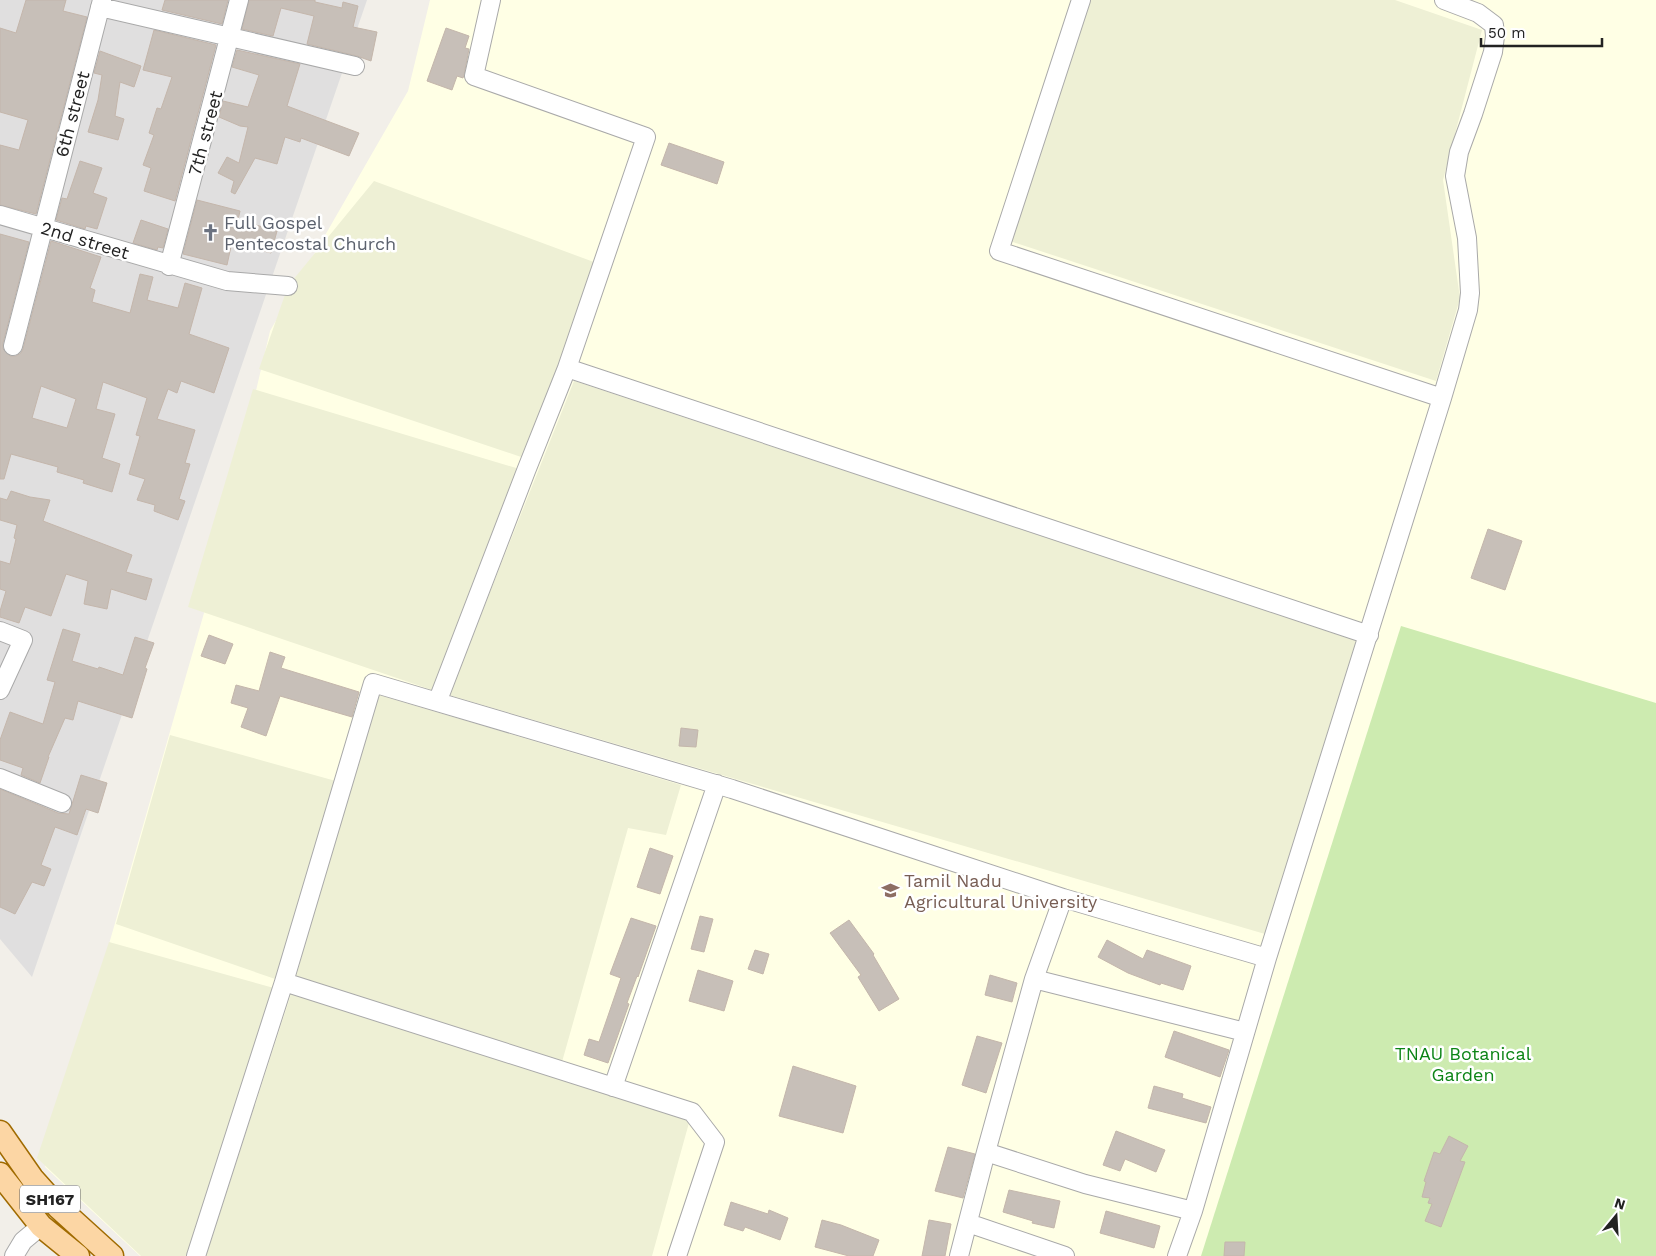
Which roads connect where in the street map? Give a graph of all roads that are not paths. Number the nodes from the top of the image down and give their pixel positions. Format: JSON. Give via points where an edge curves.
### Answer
{"nodes":[{"id":1,"x":239,"y":0,"type":"edge"},
{"id":2,"x":491,"y":0,"type":"edge"},
{"id":3,"x":1081,"y":0,"type":"edge"},
{"id":4,"x":1444,"y":0,"type":"edge"},
{"id":5,"x":101,"y":3,"type":"edge"},
{"id":6,"x":230,"y":38,"type":"junction"},
{"id":7,"x":355,"y":66,"type":"dead end"},
{"id":8,"x":0,"y":215,"type":"edge"},
{"id":9,"x":43,"y":227,"type":"junction"},
{"id":10,"x":170,"y":266,"type":"junction"},
{"id":11,"x":288,"y":286,"type":"dead end"},
{"id":12,"x":13,"y":346,"type":"dead end"},
{"id":13,"x":567,"y":368,"type":"junction"},
{"id":14,"x":1442,"y":398,"type":"junction"},
{"id":15,"x":0,"y":631,"type":"edge"},
{"id":16,"x":1369,"y":635,"type":"junction"},
{"id":17,"x":0,"y":690,"type":"edge"},
{"id":18,"x":438,"y":700,"type":"junction"},
{"id":19,"x":0,"y":778,"type":"edge"},
{"id":20,"x":717,"y":784,"type":"junction"},
{"id":21,"x":62,"y":803,"type":"dead end"},
{"id":22,"x":1063,"y":898,"type":"junction"},
{"id":23,"x":1268,"y":958,"type":"junction"},
{"id":24,"x":1034,"y":979,"type":"junction"},
{"id":25,"x":284,"y":982,"type":"junction"},
{"id":26,"x":1245,"y":1032,"type":"junction"},
{"id":27,"x":612,"y":1087,"type":"junction"},
{"id":28,"x":0,"y":1132,"type":"edge"},
{"id":29,"x":986,"y":1152,"type":"junction"},
{"id":30,"x":0,"y":1174,"type":"edge"},
{"id":31,"x":1193,"y":1212,"type":"junction"},
{"id":32,"x":968,"y":1224,"type":"junction"},
{"id":33,"x":42,"y":1226,"type":"junction"},
{"id":34,"x":14,"y":1256,"type":"edge"},
{"id":35,"x":78,"y":1256,"type":"edge"},
{"id":36,"x":112,"y":1256,"type":"edge"},
{"id":37,"x":196,"y":1256,"type":"edge"},
{"id":38,"x":677,"y":1256,"type":"edge"},
{"id":39,"x":959,"y":1256,"type":"edge"},
{"id":40,"x":1065,"y":1256,"type":"edge"},
{"id":41,"x":1178,"y":1256,"type":"edge"}],
"edges":[{"from":1,"to":6,"type":"street","name":"7th street"},
{"from":2,"to":13,"type":"street","via":[[474,76],[646,137]]},
{"from":3,"to":14,"type":"street","via":[[999,250]]},
{"from":4,"to":14,"type":"street","via":[[1478,13],[1494,25],[1495,36],[1493,52],[1459,152],[1455,176],[1467,238],[1470,293]]},
{"from":5,"to":6,"type":"street"},
{"from":5,"to":9,"type":"street","name":"6th street"},
{"from":6,"to":7,"type":"street"},
{"from":6,"to":10,"type":"street","name":"7th street"},
{"from":8,"to":9,"type":"street","name":"2nd street"},
{"from":9,"to":10,"type":"street","name":"2nd street"},
{"from":9,"to":12,"type":"street","name":"6th street"},
{"from":10,"to":11,"type":"street","name":"2nd street","via":[[227,281]]},
{"from":13,"to":16,"type":"street"},
{"from":13,"to":18,"type":"street"},
{"from":14,"to":16,"type":"street"},
{"from":15,"to":17,"type":"street","via":[[22,640]]},
{"from":16,"to":23,"type":"street"},
{"from":18,"to":20,"type":"street"},
{"from":18,"to":25,"type":"street","via":[[373,682]]},
{"from":19,"to":21,"type":"street"},
{"from":20,"to":22,"type":"street"},
{"from":20,"to":27,"type":"street"},
{"from":22,"to":23,"type":"street"},
{"from":22,"to":24,"type":"street"},
{"from":23,"to":26,"type":"street"},
{"from":24,"to":26,"type":"street"},
{"from":24,"to":29,"type":"street"},
{"from":25,"to":27,"type":"street"},
{"from":25,"to":37,"type":"street"},
{"from":26,"to":31,"type":"street"},
{"from":27,"to":38,"type":"street","via":[[692,1112],[715,1142]]},
{"from":28,"to":36,"type":"main road","number":"SH167","via":[[32,1178],[58,1207]]},
{"from":29,"to":31,"type":"street","via":[[1085,1184]]},
{"from":29,"to":32,"type":"street"},
{"from":30,"to":33,"type":"main road","number":"SH167"},
{"from":31,"to":41,"type":"street"},
{"from":32,"to":39,"type":"street"},
{"from":32,"to":40,"type":"street"},
{"from":33,"to":34,"type":"street","via":[[23,1241]]},
{"from":33,"to":35,"type":"main road","number":"SH167"}]}
